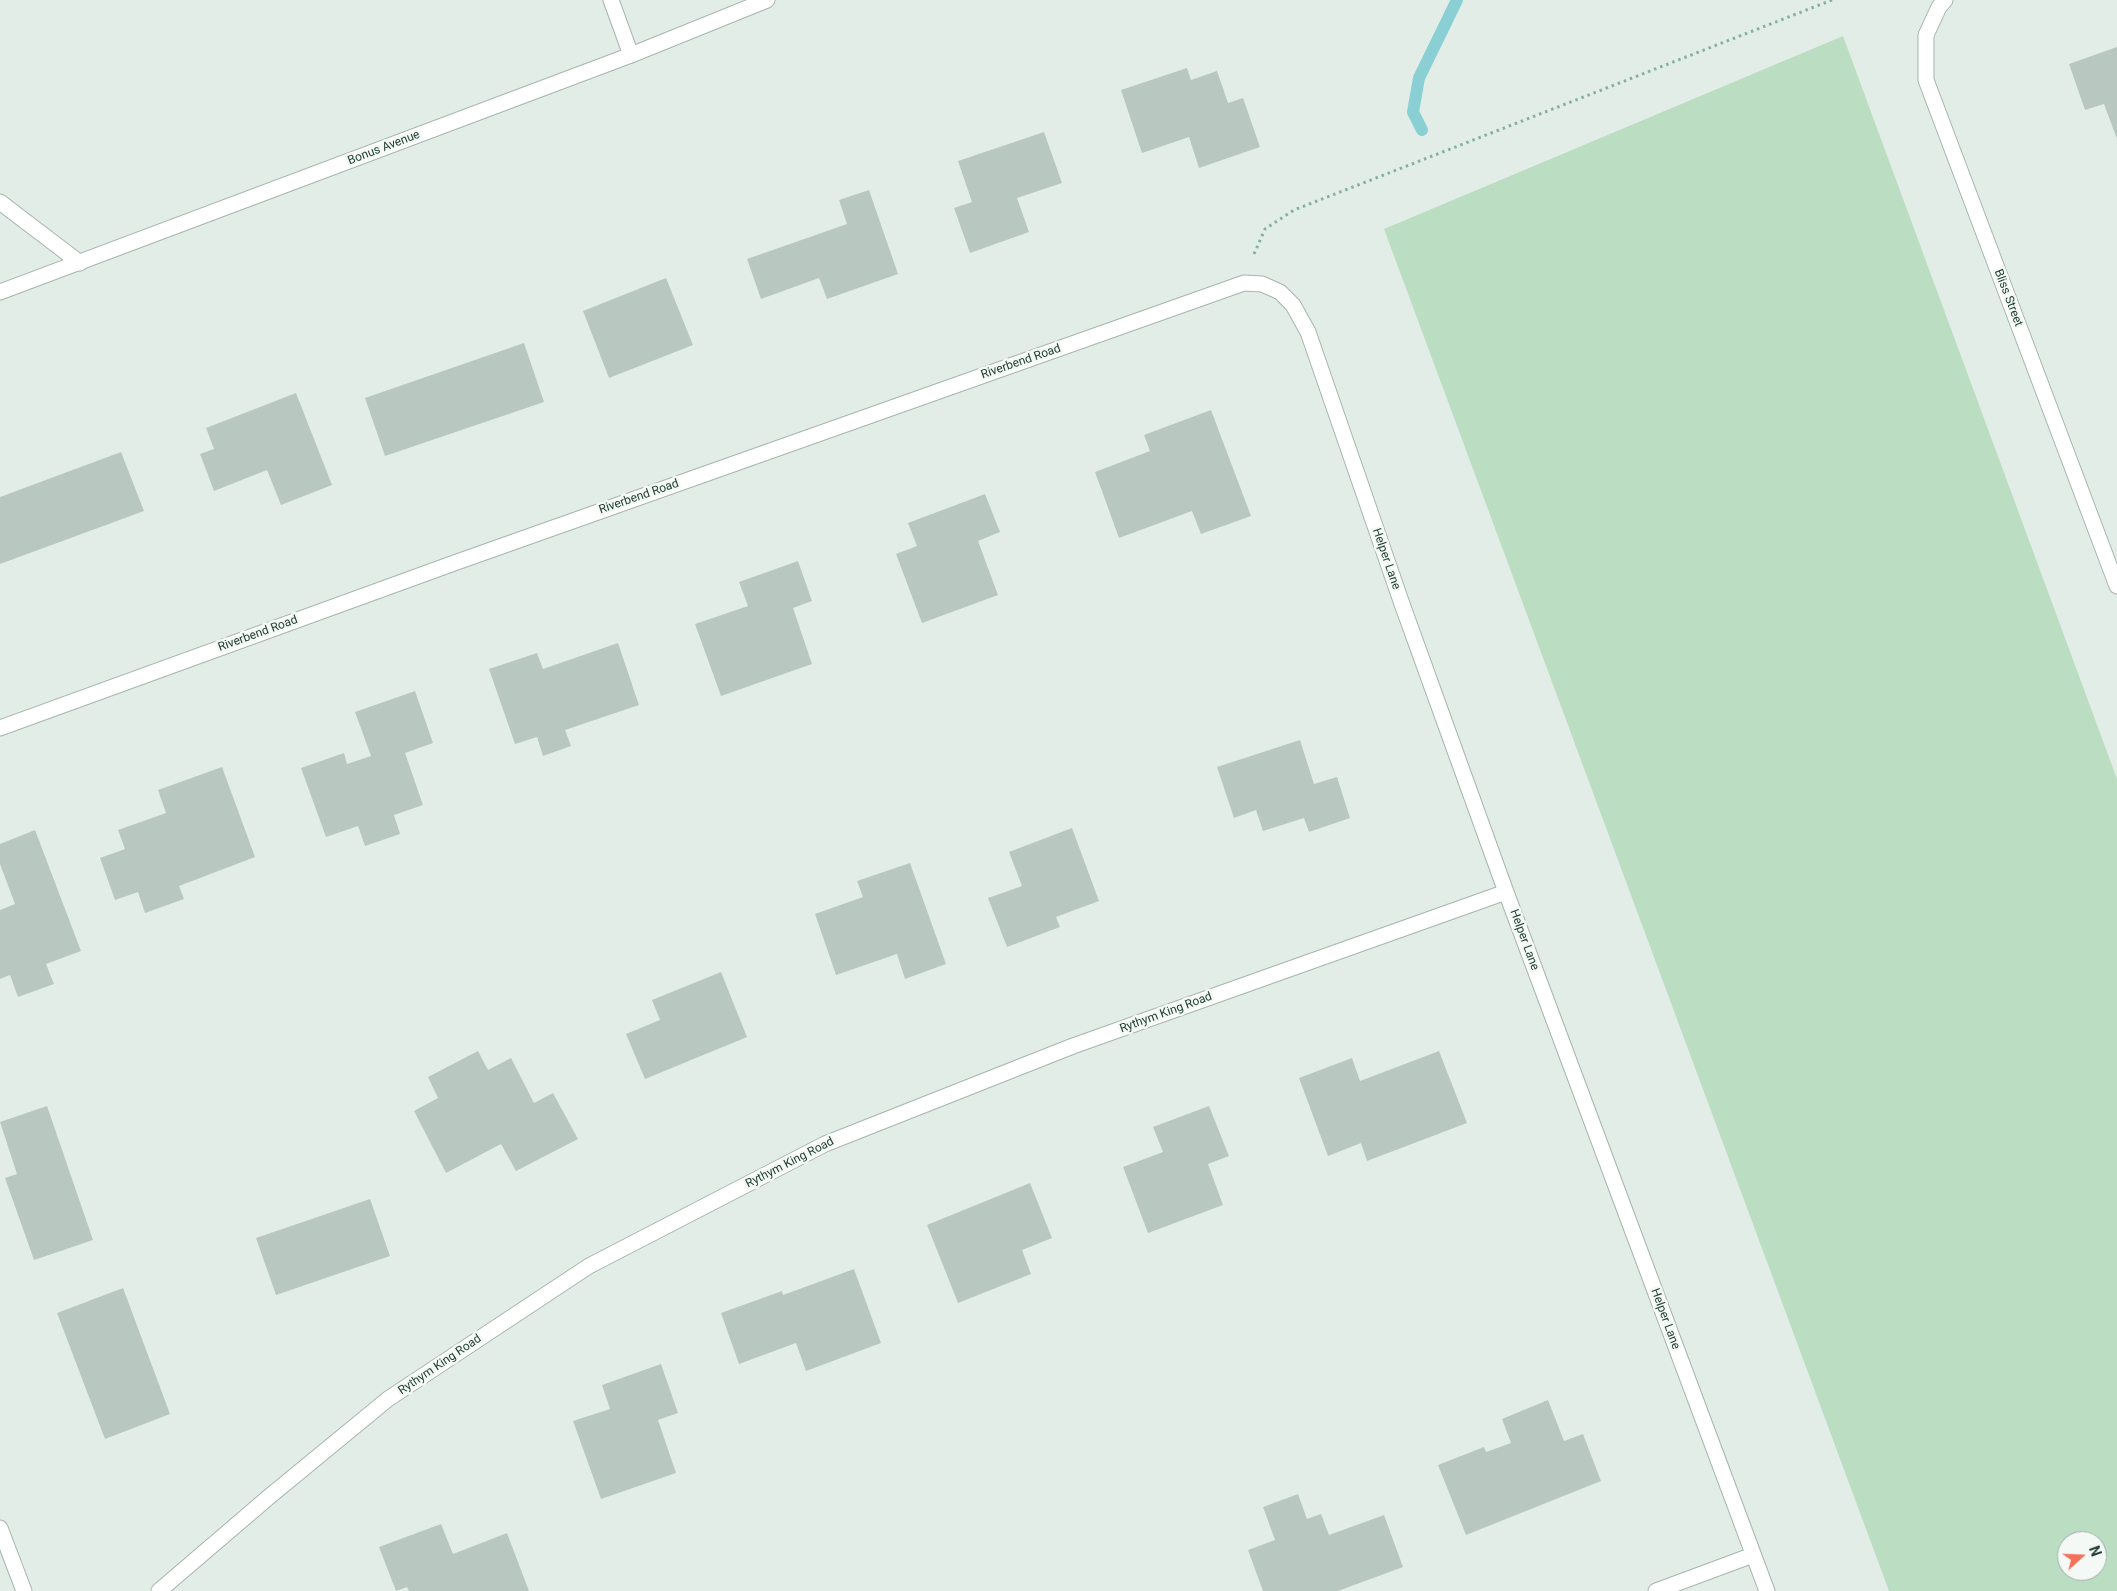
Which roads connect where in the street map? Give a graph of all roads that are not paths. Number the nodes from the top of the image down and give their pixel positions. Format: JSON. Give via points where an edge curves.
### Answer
{"nodes":[{"id":1,"x":611,"y":0,"type":"edge"},
{"id":2,"x":767,"y":0,"type":"edge"},
{"id":3,"x":1942,"y":4,"type":"edge"},
{"id":4,"x":632,"y":55,"type":"junction"},
{"id":5,"x":0,"y":202,"type":"edge"},
{"id":6,"x":80,"y":263,"type":"junction"},
{"id":7,"x":0,"y":292,"type":"edge"},
{"id":8,"x":1280,"y":292,"type":"joint"},
{"id":9,"x":2117,"y":586,"type":"edge"},
{"id":10,"x":0,"y":728,"type":"edge"},
{"id":11,"x":1506,"y":892,"type":"junction"},
{"id":12,"x":0,"y":1528,"type":"edge"},
{"id":13,"x":1753,"y":1555,"type":"junction"},
{"id":14,"x":24,"y":1591,"type":"edge"},
{"id":15,"x":159,"y":1591,"type":"edge"},
{"id":16,"x":1656,"y":1591,"type":"edge"},
{"id":17,"x":1767,"y":1591,"type":"edge"}],
"edges":[{"from":1,"to":4,"type":"street"},
{"from":2,"to":4,"type":"street","name":"Bonus Avenue"},
{"from":3,"to":9,"type":"street","name":"Bliss Street","via":[[1926,34],[1926,80]]},
{"from":4,"to":6,"type":"street","name":"Bonus Avenue"},
{"from":5,"to":6,"type":"street"},
{"from":6,"to":7,"type":"street","name":"Bonus Avenue"},
{"from":8,"to":10,"type":"street","name":"Riverbend Road","via":[[1262,284],[1244,283]]},
{"from":8,"to":11,"type":"street","name":"Helper Lane","via":[[1293,305],[1308,332]]},
{"from":11,"to":13,"type":"street","name":"Helper Lane"},
{"from":11,"to":15,"type":"street","name":"Rythym King Road","via":[[1073,1046],[825,1144],[589,1266],[388,1399]]},
{"from":12,"to":14,"type":"street"},
{"from":13,"to":16,"type":"street"},
{"from":13,"to":17,"type":"street","name":"Helper Lane"}]}
